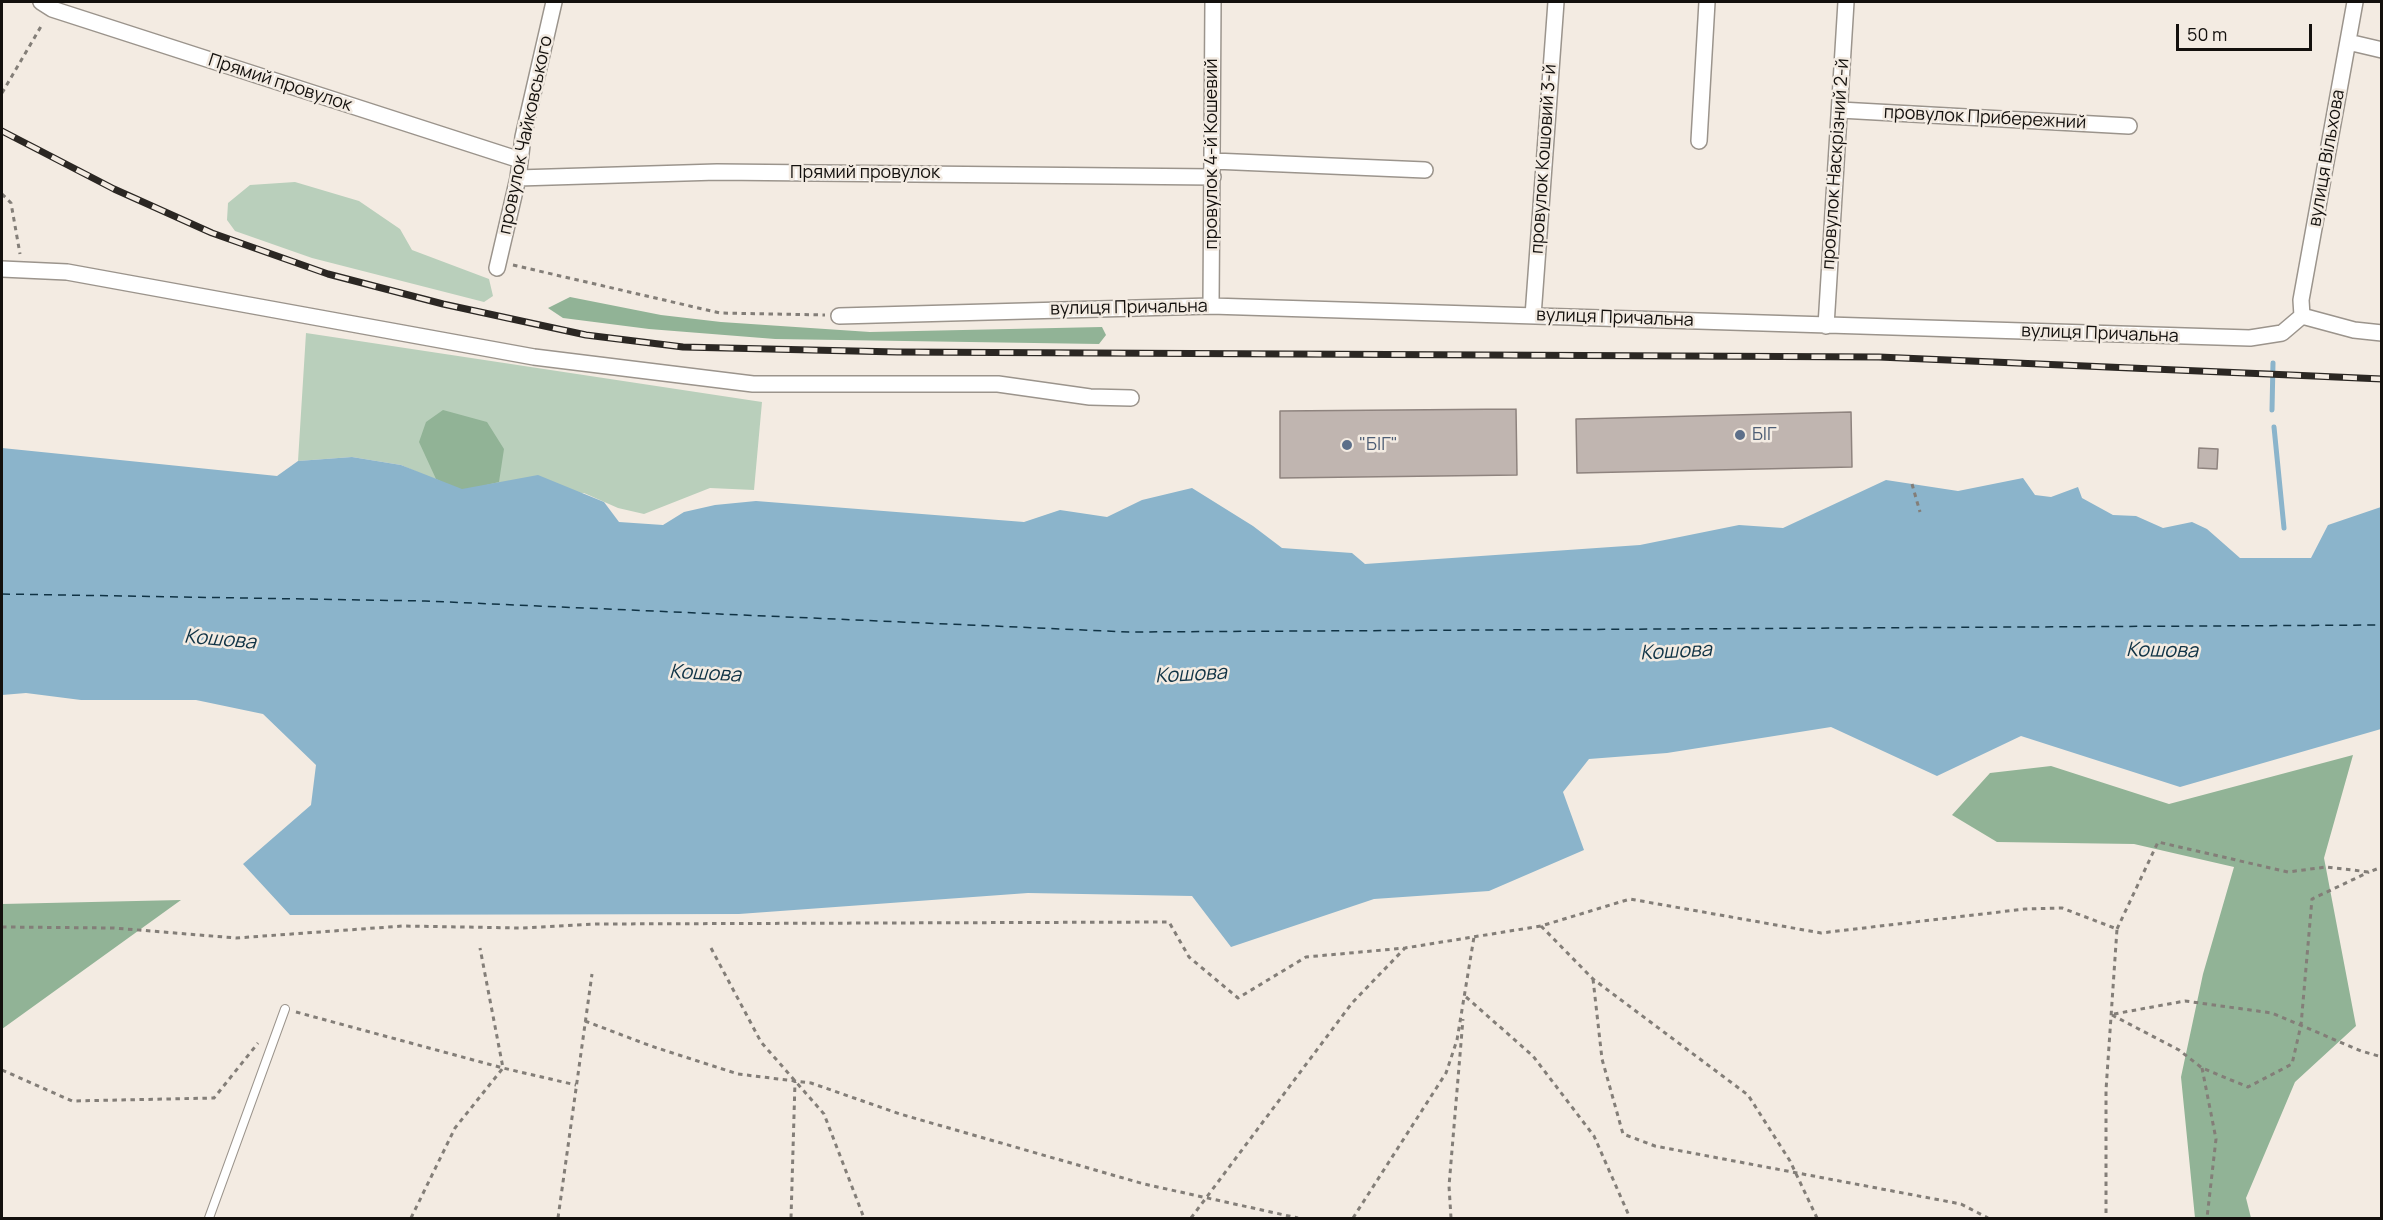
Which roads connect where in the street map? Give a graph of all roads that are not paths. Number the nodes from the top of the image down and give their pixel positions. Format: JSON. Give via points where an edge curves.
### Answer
{"nodes":[{"id":1,"x":555,"y":2,"type":"edge"},
{"id":2,"x":1213,"y":2,"type":"edge"},
{"id":3,"x":1556,"y":2,"type":"edge"},
{"id":4,"x":1707,"y":2,"type":"edge"},
{"id":5,"x":1846,"y":2,"type":"edge"},
{"id":6,"x":2355,"y":2,"type":"edge"},
{"id":7,"x":47,"y":5,"type":"edge"},
{"id":8,"x":2348,"y":42,"type":"junction"},
{"id":9,"x":2382,"y":50,"type":"edge"},
{"id":10,"x":1840,"y":110,"type":"junction"},
{"id":11,"x":2129,"y":126,"type":"dead end"},
{"id":12,"x":1699,"y":141,"type":"dead end"},
{"id":13,"x":520,"y":160,"type":"junction"},
{"id":14,"x":1213,"y":161,"type":"junction"},
{"id":15,"x":1425,"y":170,"type":"dead end"},
{"id":16,"x":1213,"y":177,"type":"junction"},
{"id":17,"x":518,"y":178,"type":"junction"},
{"id":18,"x":498,"y":265,"type":"road end"},
{"id":19,"x":2,"y":269,"type":"edge"},
{"id":20,"x":1210,"y":306,"type":"junction"},
{"id":21,"x":839,"y":316,"type":"road end"},
{"id":22,"x":1533,"y":316,"type":"junction"},
{"id":23,"x":2302,"y":316,"type":"junction"},
{"id":24,"x":1826,"y":326,"type":"junction"},
{"id":25,"x":2382,"y":333,"type":"edge"},
{"id":26,"x":1131,"y":398,"type":"dead end"},
{"id":27,"x":285,"y":1009,"type":"road end"},
{"id":28,"x":209,"y":1218,"type":"edge"}],
"edges":[{"from":1,"to":13,"type":"street","name":"провулок Чайковського"},
{"from":2,"to":14,"type":"street","name":"провулок 4-й Кошевий"},
{"from":3,"to":22,"type":"street","name":"провулок Кошовий 3-й"},
{"from":4,"to":12,"type":"street"},
{"from":5,"to":10,"type":"street","name":"провулок Наскрізний 2-й"},
{"from":6,"to":8,"type":"street","name":"вулиця Вільхова"},
{"from":7,"to":13,"type":"street","name":"Прямий провулок"},
{"from":8,"to":9,"type":"street"},
{"from":8,"to":23,"type":"street","name":"вулиця Вільхова","via":[[2301,300]]},
{"from":10,"to":11,"type":"street","name":"провулок Прибережний"},
{"from":10,"to":24,"type":"street","name":"провулок Наскрізний 2-й"},
{"from":13,"to":17,"type":"street","name":"провулок Чайковського"},
{"from":14,"to":15,"type":"street"},
{"from":14,"to":16,"type":"street","name":"провулок 4-й Кошевий"},
{"from":16,"to":17,"type":"street","name":"Прямий провулок","via":[[717,172]]},
{"from":16,"to":20,"type":"street","name":"провулок 4-й Кошевий"},
{"from":17,"to":18,"type":"street","name":"провулок Чайковського"},
{"from":19,"to":26,"type":"street","via":[[67,272],[534,357],[753,384],[998,384],[1090,397]]},
{"from":20,"to":21,"type":"street","name":"вулиця Причальна"},
{"from":20,"to":22,"type":"street","name":"вулиця Причальна"},
{"from":22,"to":24,"type":"street","name":"вулиця Причальна"},
{"from":23,"to":24,"type":"street","name":"вулиця Причальна","via":[[2282,333],[2264,338]]},
{"from":23,"to":25,"type":"street"},
{"from":27,"to":28,"type":"lane"}]}
